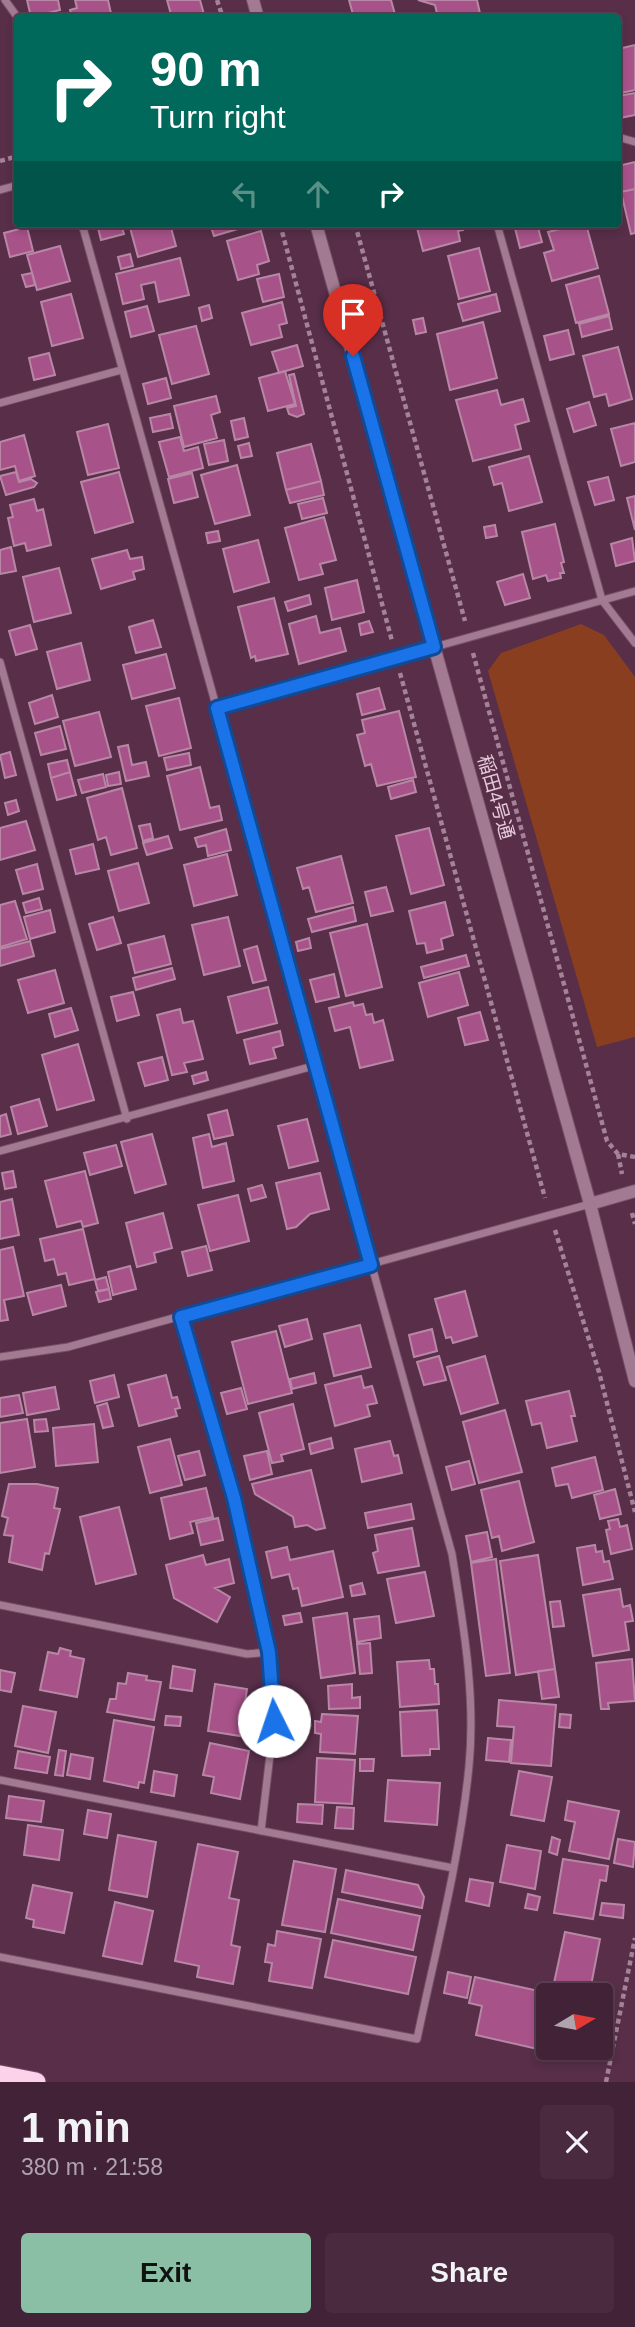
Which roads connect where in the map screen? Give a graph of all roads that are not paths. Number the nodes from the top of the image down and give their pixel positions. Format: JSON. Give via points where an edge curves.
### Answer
{"nodes":[{"id":1,"x":83,"y":228,"type":"edge"},
{"id":2,"x":317,"y":228,"type":"edge"},
{"id":3,"x":498,"y":228,"type":"edge"},
{"id":4,"x":121,"y":370,"type":"junction"},
{"id":5,"x":0,"y":403,"type":"edge"},
{"id":6,"x":635,"y":591,"type":"edge"},
{"id":7,"x":602,"y":600,"type":"junction"},
{"id":8,"x":635,"y":643,"type":"edge"},
{"id":9,"x":434,"y":647,"type":"junction"},
{"id":10,"x":0,"y":662,"type":"edge"},
{"id":11,"x":217,"y":708,"type":"junction"},
{"id":12,"x":317,"y":1065,"type":"junction"},
{"id":13,"x":127,"y":1119,"type":"junction"},
{"id":14,"x":0,"y":1151,"type":"edge"},
{"id":15,"x":635,"y":1191,"type":"edge"},
{"id":16,"x":590,"y":1204,"type":"junction"},
{"id":17,"x":371,"y":1265,"type":"junction"},
{"id":18,"x":181,"y":1317,"type":"junction"},
{"id":19,"x":0,"y":1357,"type":"edge"},
{"id":20,"x":635,"y":1381,"type":"edge"},
{"id":21,"x":0,"y":1605,"type":"edge"},
{"id":22,"x":269,"y":1652,"type":"junction"},
{"id":23,"x":0,"y":1780,"type":"edge"},
{"id":24,"x":261,"y":1831,"type":"junction"},
{"id":25,"x":453,"y":1868,"type":"junction"},
{"id":26,"x":0,"y":1957,"type":"edge"},
{"id":27,"x":0,"y":2075,"type":"edge"},
{"id":28,"x":36,"y":2082,"type":"edge"}],
"edges":[{"from":1,"to":4,"type":"street"},
{"from":2,"to":9,"type":"street","name":"稲田4号通"},
{"from":3,"to":7,"type":"street"},
{"from":4,"to":5,"type":"street"},
{"from":4,"to":11,"type":"street"},
{"from":6,"to":7,"type":"street"},
{"from":7,"to":8,"type":"street"},
{"from":7,"to":9,"type":"street"},
{"from":9,"to":11,"type":"street"},
{"from":9,"to":16,"type":"street","name":"稲田4号通"},
{"from":10,"to":13,"type":"street"},
{"from":11,"to":12,"type":"street"},
{"from":12,"to":13,"type":"street"},
{"from":12,"to":17,"type":"street"},
{"from":13,"to":14,"type":"street"},
{"from":15,"to":16,"type":"street"},
{"from":16,"to":17,"type":"street"},
{"from":16,"to":20,"type":"street","name":"稲田4号通"},
{"from":17,"to":18,"type":"street"},
{"from":17,"to":25,"type":"street","via":[[452,1553],[465,1635],[469,1765]]},
{"from":18,"to":19,"type":"street","via":[[68,1347]]},
{"from":18,"to":22,"type":"street","via":[[228,1473]]},
{"from":21,"to":22,"type":"street","via":[[247,1654]]},
{"from":22,"to":24,"type":"street","via":[[274,1721]]},
{"from":23,"to":24,"type":"street"},
{"from":24,"to":25,"type":"street"},
{"from":25,"to":26,"type":"street","via":[[417,2039]]},
{"from":27,"to":28,"type":"highway"}]}
